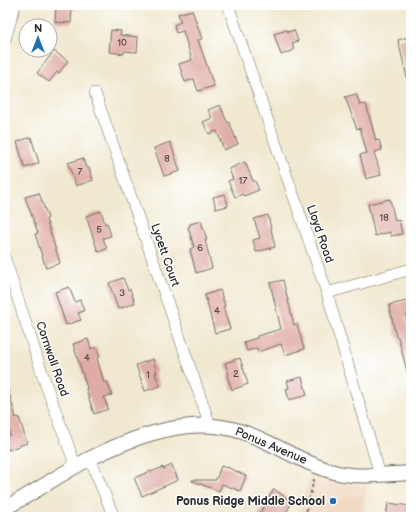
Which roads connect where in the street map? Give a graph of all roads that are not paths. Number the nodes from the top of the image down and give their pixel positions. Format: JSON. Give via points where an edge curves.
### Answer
{"nodes":[{"id":1,"x":15,"y":5,"type":"edge"},
{"id":2,"x":228,"y":5,"type":"edge"},
{"id":3,"x":5,"y":40,"type":"edge"},
{"id":4,"x":95,"y":93,"type":"dead end"},
{"id":5,"x":5,"y":259,"type":"edge"},
{"id":6,"x":411,"y":269,"type":"edge"},
{"id":7,"x":9,"y":289,"type":"edge"},
{"id":8,"x":327,"y":293,"type":"junction"},
{"id":9,"x":210,"y":425,"type":"junction"},
{"id":10,"x":90,"y":459,"type":"junction"},
{"id":11,"x":76,"y":467,"type":"junction"},
{"id":12,"x":411,"y":473,"type":"edge"},
{"id":13,"x":380,"y":475,"type":"junction"},
{"id":14,"x":5,"y":508,"type":"edge"},
{"id":15,"x":114,"y":517,"type":"edge"}],
"edges":[{"from":1,"to":3,"type":"street"},
{"from":2,"to":8,"type":"street","name":"Lloyd Road"},
{"from":4,"to":9,"type":"street","name":"Lycett Court"},
{"from":5,"to":7,"type":"street","name":"Cornwall Road"},
{"from":6,"to":8,"type":"street"},
{"from":7,"to":11,"type":"street","name":"Cornwall Road"},
{"from":8,"to":13,"type":"street","name":"Lloyd Road"},
{"from":9,"to":10,"type":"street","name":"Ponus Avenue","via":[[186,426],[155,433]]},
{"from":9,"to":13,"type":"street","name":"Ponus Avenue","via":[[232,428],[254,436],[317,466],[338,473]]},
{"from":10,"to":11,"type":"street","name":"Ponus Avenue"},
{"from":10,"to":15,"type":"street"},
{"from":11,"to":14,"type":"street","name":"Ponus Avenue"},
{"from":12,"to":13,"type":"street","name":"Ponus Avenue"}]}
